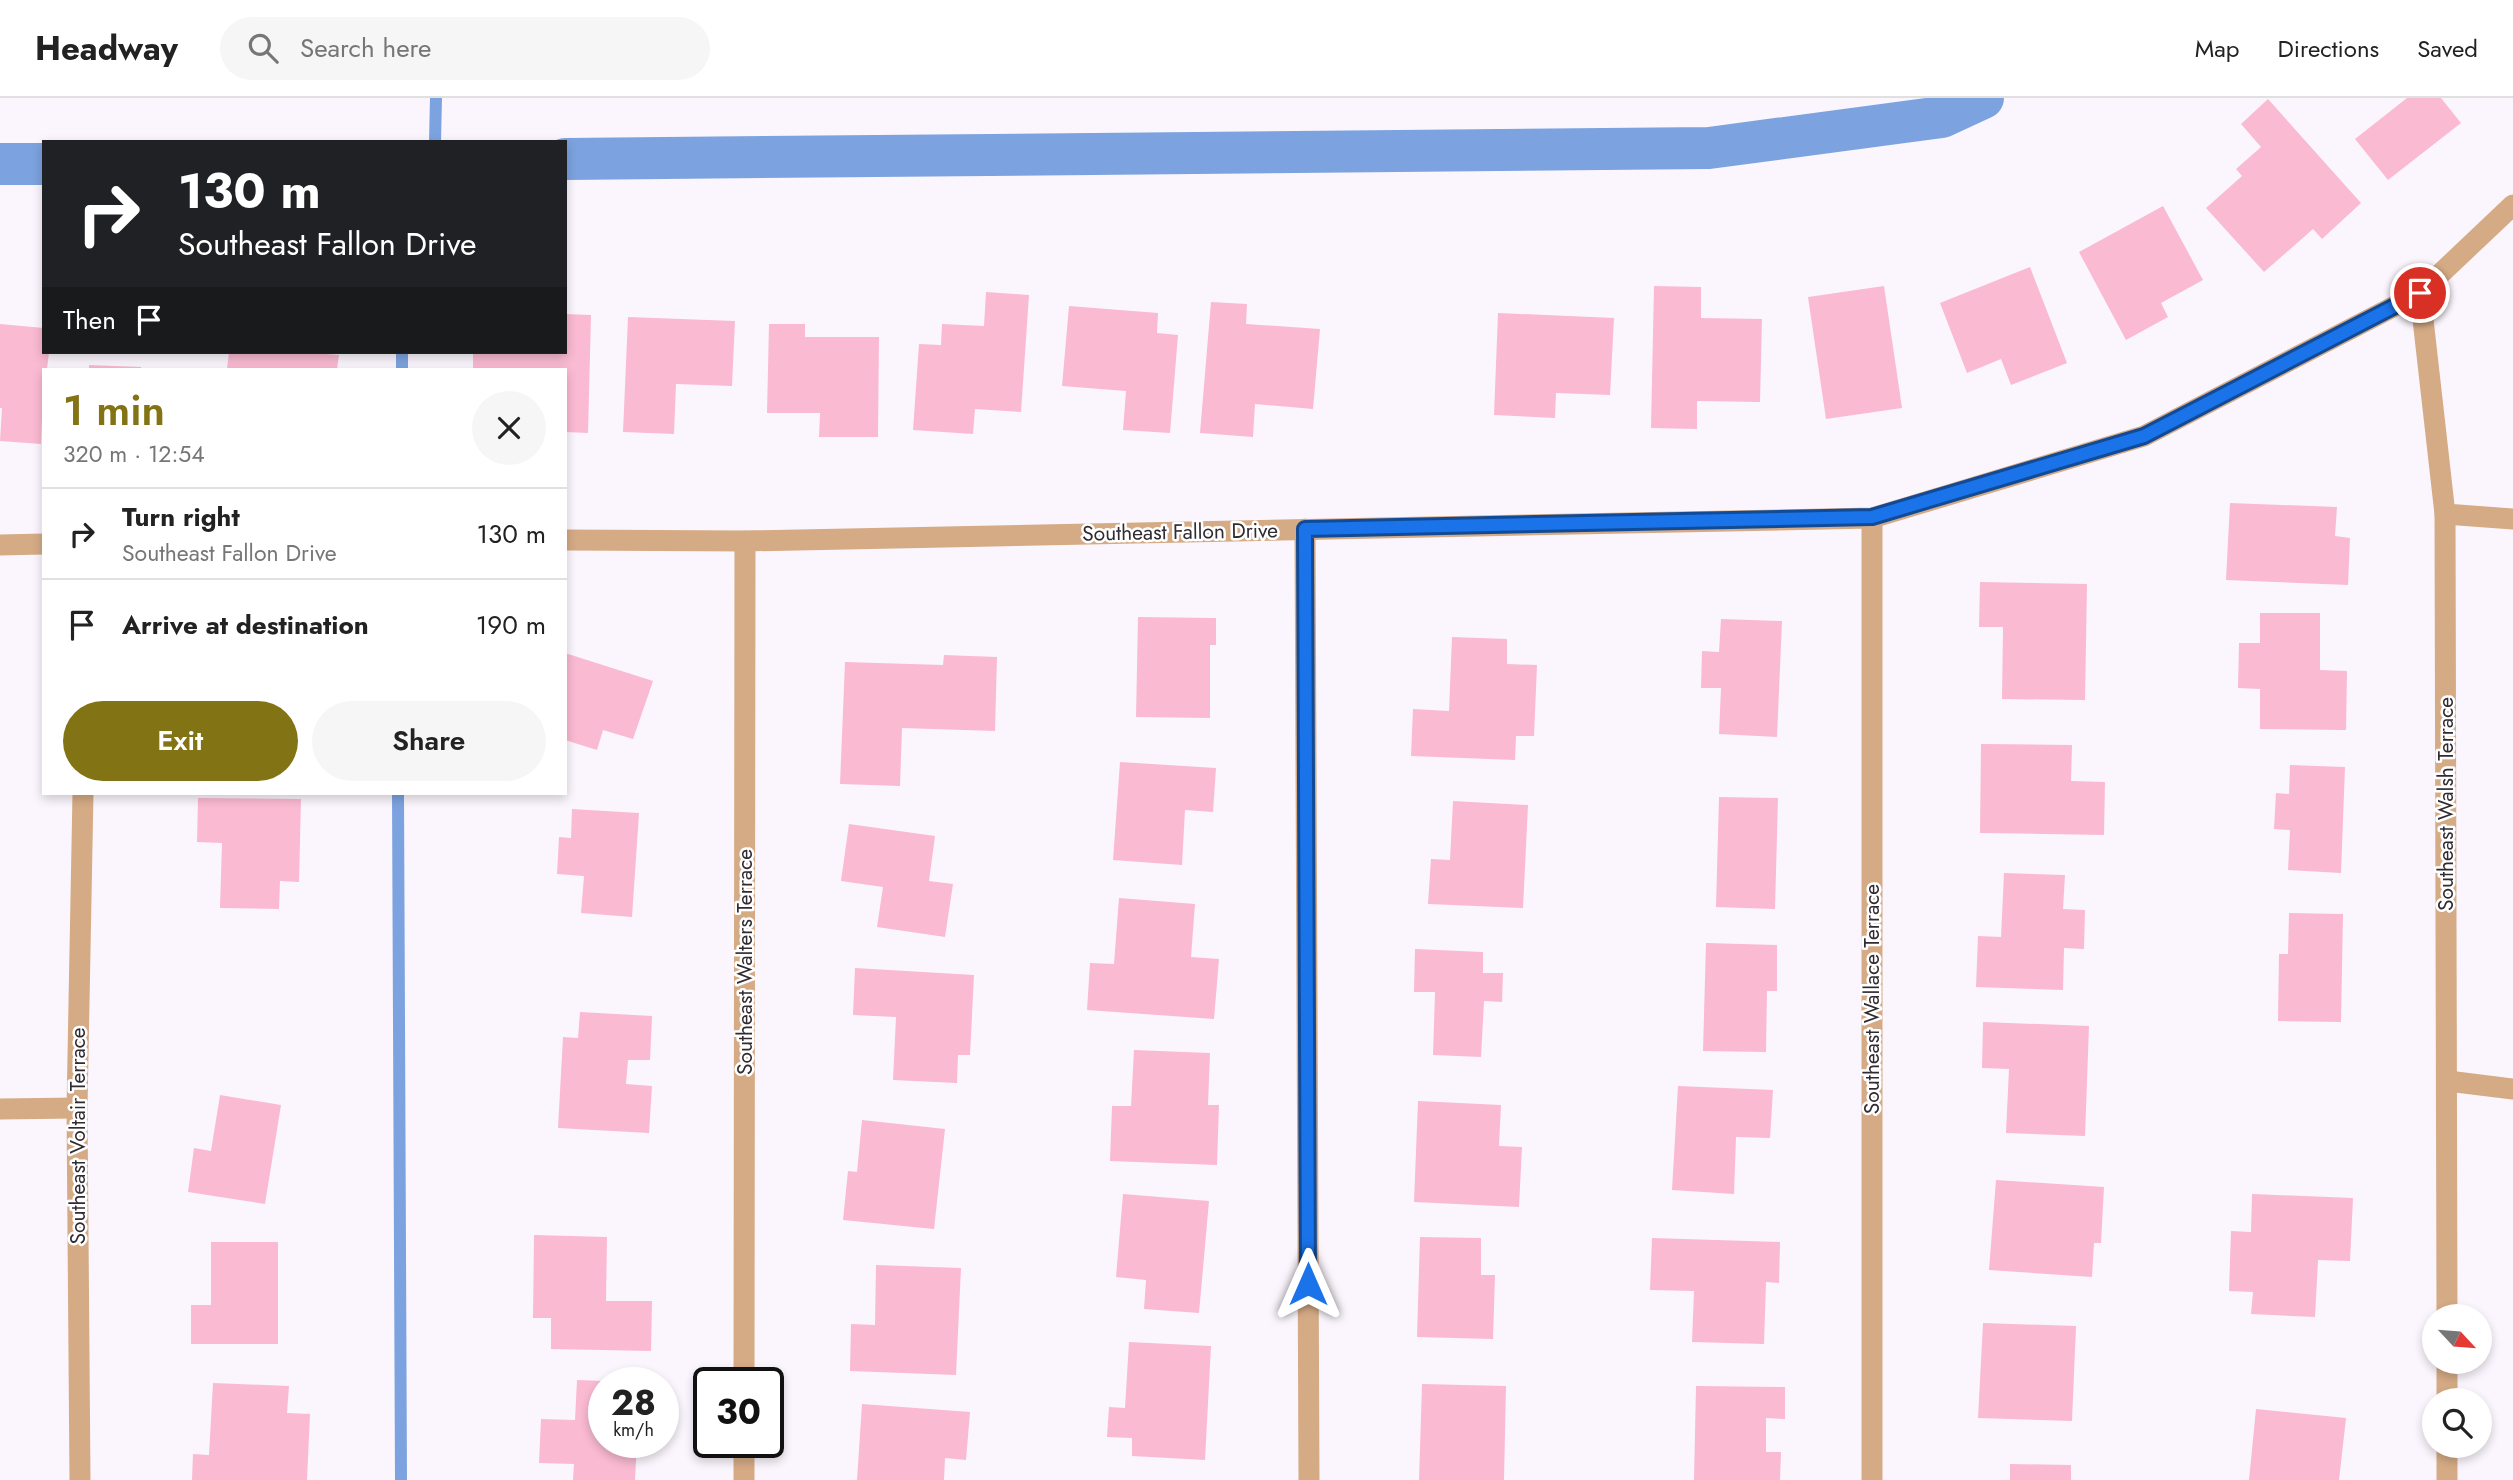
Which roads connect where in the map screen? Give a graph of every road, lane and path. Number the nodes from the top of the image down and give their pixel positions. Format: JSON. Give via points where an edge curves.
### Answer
{"nodes":[{"id":1,"x":2513,"y":205,"type":"edge"},
{"id":2,"x":2420,"y":293,"type":"junction"},
{"id":3,"x":2445,"y":514,"type":"junction"},
{"id":4,"x":1872,"y":517,"type":"junction"},
{"id":5,"x":2513,"y":519,"type":"edge"},
{"id":6,"x":1305,"y":529,"type":"junction"},
{"id":7,"x":567,"y":540,"type":"edge"},
{"id":8,"x":745,"y":541,"type":"junction"},
{"id":9,"x":42,"y":544,"type":"edge"},
{"id":10,"x":0,"y":545,"type":"edge"},
{"id":11,"x":83,"y":795,"type":"edge"},
{"id":12,"x":2448,"y":1081,"type":"junction"},
{"id":13,"x":2513,"y":1089,"type":"edge"},
{"id":14,"x":77,"y":1108,"type":"junction"},
{"id":15,"x":0,"y":1109,"type":"edge"},
{"id":16,"x":2447,"y":1304,"type":"edge"},
{"id":17,"x":744,"y":1367,"type":"edge"},
{"id":18,"x":744,"y":1458,"type":"edge"},
{"id":19,"x":2447,"y":1458,"type":"edge"},
{"id":20,"x":80,"y":1480,"type":"edge"},
{"id":21,"x":744,"y":1480,"type":"edge"},
{"id":22,"x":1309,"y":1480,"type":"edge"},
{"id":23,"x":1872,"y":1480,"type":"edge"},
{"id":24,"x":2447,"y":1480,"type":"edge"}],
"edges":[{"from":1,"to":2,"type":"street","name":"Southeast Fallon Drive"},
{"from":2,"to":3,"type":"street","name":"Southeast Walsh Terrace"},
{"from":2,"to":4,"type":"street","name":"Southeast Fallon Drive","via":[[2144,436]]},
{"from":3,"to":5,"type":"street"},
{"from":3,"to":12,"type":"street","name":"Southeast Walsh Terrace"},
{"from":4,"to":6,"type":"street","name":"Southeast Fallon Drive"},
{"from":4,"to":23,"type":"street","name":"Southeast Wallace Terrace"},
{"from":6,"to":8,"type":"street","name":"Southeast Fallon Drive"},
{"from":6,"to":22,"type":"street"},
{"from":7,"to":8,"type":"street","name":"Southeast Fallon Drive"},
{"from":8,"to":17,"type":"street","name":"Southeast Walters Terrace"},
{"from":9,"to":10,"type":"street"},
{"from":11,"to":14,"type":"street","name":"Southeast Voltair Terrace"},
{"from":12,"to":13,"type":"street"},
{"from":12,"to":16,"type":"street","name":"Southeast Walsh Terrace"},
{"from":14,"to":15,"type":"street"},
{"from":14,"to":20,"type":"street","name":"Southeast Voltair Terrace"},
{"from":18,"to":21,"type":"street"},
{"from":19,"to":24,"type":"street"}]}
